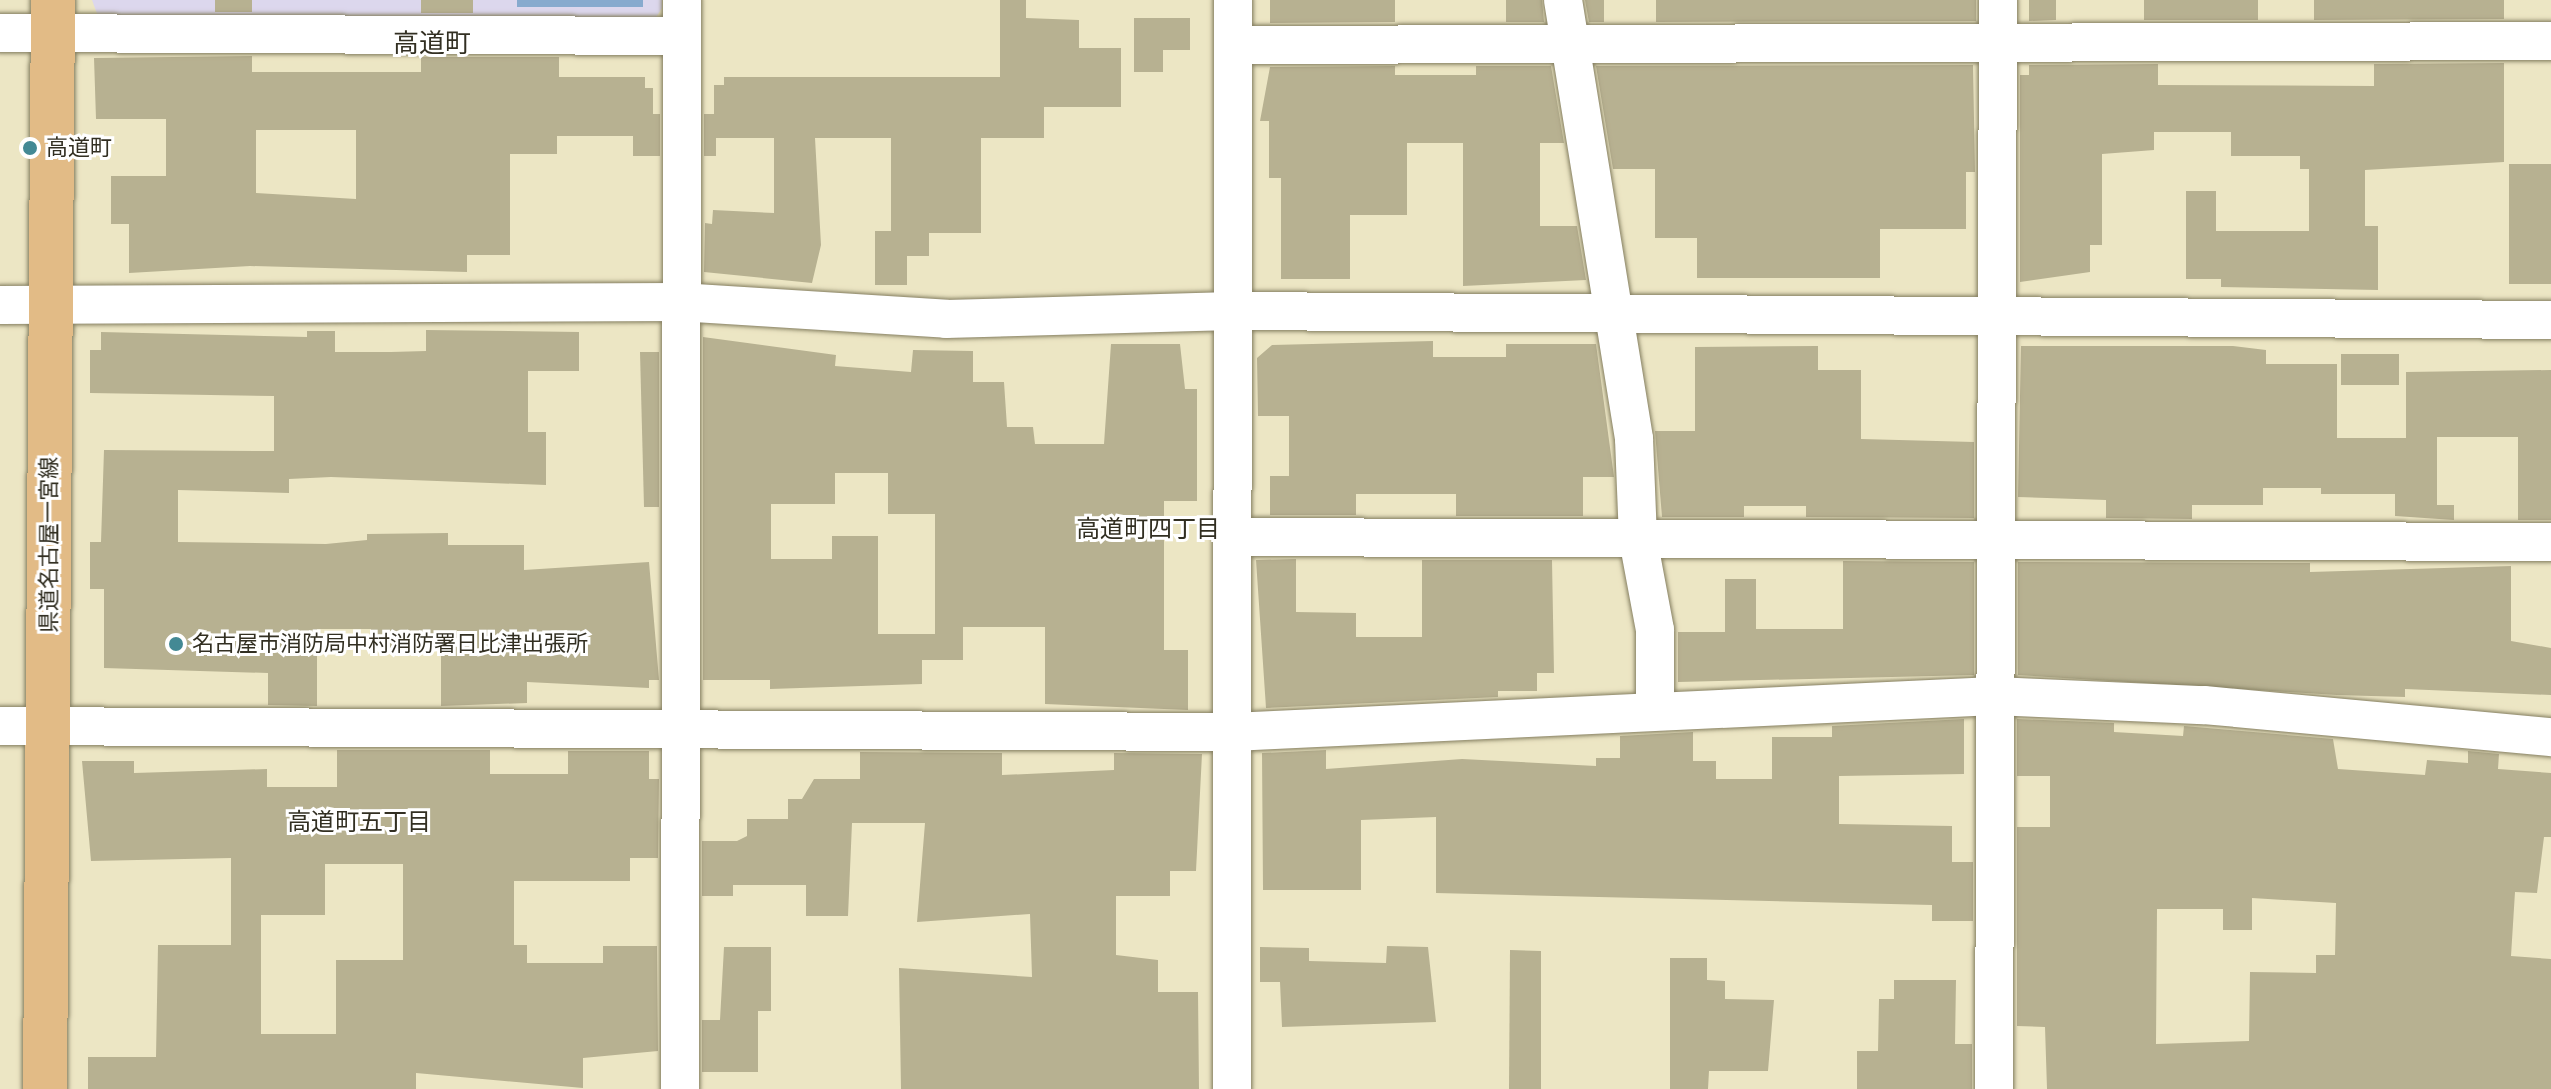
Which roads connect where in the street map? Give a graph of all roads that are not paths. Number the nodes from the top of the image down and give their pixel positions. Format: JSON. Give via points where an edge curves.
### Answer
{"nodes":[{"id":1,"x":1233,"y":0,"type":"edge"},
{"id":2,"x":1563,"y":0,"type":"edge"},
{"id":3,"x":1998,"y":0,"type":"edge"},
{"id":4,"x":53,"y":17,"type":"edge"},
{"id":5,"x":682,"y":18,"type":"edge"},
{"id":6,"x":0,"y":33,"type":"edge"},
{"id":7,"x":1998,"y":40,"type":"junction"},
{"id":8,"x":2551,"y":41,"type":"edge"},
{"id":9,"x":1570,"y":42,"type":"junction"},
{"id":10,"x":1233,"y":45,"type":"junction"},
{"id":11,"x":679,"y":302,"type":"junction"},
{"id":12,"x":0,"y":305,"type":"edge"},
{"id":13,"x":51,"y":305,"type":"junction"},
{"id":14,"x":1232,"y":311,"type":"junction"},
{"id":15,"x":1615,"y":314,"type":"junction"},
{"id":16,"x":1995,"y":315,"type":"junction"},
{"id":17,"x":2551,"y":320,"type":"edge"},
{"id":18,"x":1232,"y":537,"type":"junction"},
{"id":19,"x":1638,"y":539,"type":"junction"},
{"id":20,"x":1994,"y":540,"type":"junction"},
{"id":21,"x":2551,"y":542,"type":"edge"},
{"id":22,"x":1994,"y":696,"type":"junction"},
{"id":23,"x":1655,"y":708,"type":"junction"},
{"id":24,"x":0,"y":726,"type":"edge"},
{"id":25,"x":48,"y":726,"type":"junction"},
{"id":26,"x":679,"y":729,"type":"junction"},
{"id":27,"x":1232,"y":732,"type":"junction"},
{"id":28,"x":2551,"y":737,"type":"edge"},
{"id":29,"x":45,"y":1089,"type":"edge"},
{"id":30,"x":680,"y":1089,"type":"edge"},
{"id":31,"x":1232,"y":1089,"type":"edge"},
{"id":32,"x":1994,"y":1089,"type":"edge"}],
"edges":[{"from":1,"to":10,"type":"street"},
{"from":2,"to":9,"type":"street"},
{"from":3,"to":7,"type":"street"},
{"from":4,"to":5,"type":"street"},
{"from":4,"to":6,"type":"street"},
{"from":4,"to":13,"type":"main road","name":"県道名古屋一宮線"},
{"from":5,"to":11,"type":"street"},
{"from":7,"to":8,"type":"street"},
{"from":7,"to":9,"type":"street"},
{"from":7,"to":16,"type":"street"},
{"from":9,"to":10,"type":"street"},
{"from":9,"to":15,"type":"street"},
{"from":10,"to":14,"type":"street"},
{"from":11,"to":13,"type":"street"},
{"from":11,"to":14,"type":"street","via":[[946,319]]},
{"from":11,"to":26,"type":"street"},
{"from":12,"to":13,"type":"street"},
{"from":13,"to":25,"type":"main road","name":"県道名古屋一宮線"},
{"from":14,"to":15,"type":"street"},
{"from":14,"to":18,"type":"street"},
{"from":15,"to":16,"type":"street"},
{"from":15,"to":19,"type":"street","via":[[1634,439]]},
{"from":16,"to":17,"type":"street"},
{"from":16,"to":20,"type":"street"},
{"from":18,"to":19,"type":"street"},
{"from":18,"to":27,"type":"street"},
{"from":19,"to":20,"type":"street"},
{"from":19,"to":23,"type":"street","via":[[1655,630]]},
{"from":20,"to":21,"type":"street"},
{"from":20,"to":22,"type":"street"},
{"from":22,"to":23,"type":"street"},
{"from":22,"to":28,"type":"street","via":[[2204,705]]},
{"from":22,"to":32,"type":"street"},
{"from":23,"to":27,"type":"street"},
{"from":24,"to":25,"type":"street"},
{"from":25,"to":26,"type":"street"},
{"from":25,"to":29,"type":"main road","name":"県道名古屋一宮線"},
{"from":26,"to":27,"type":"street"},
{"from":26,"to":30,"type":"street"},
{"from":27,"to":31,"type":"street"}]}
